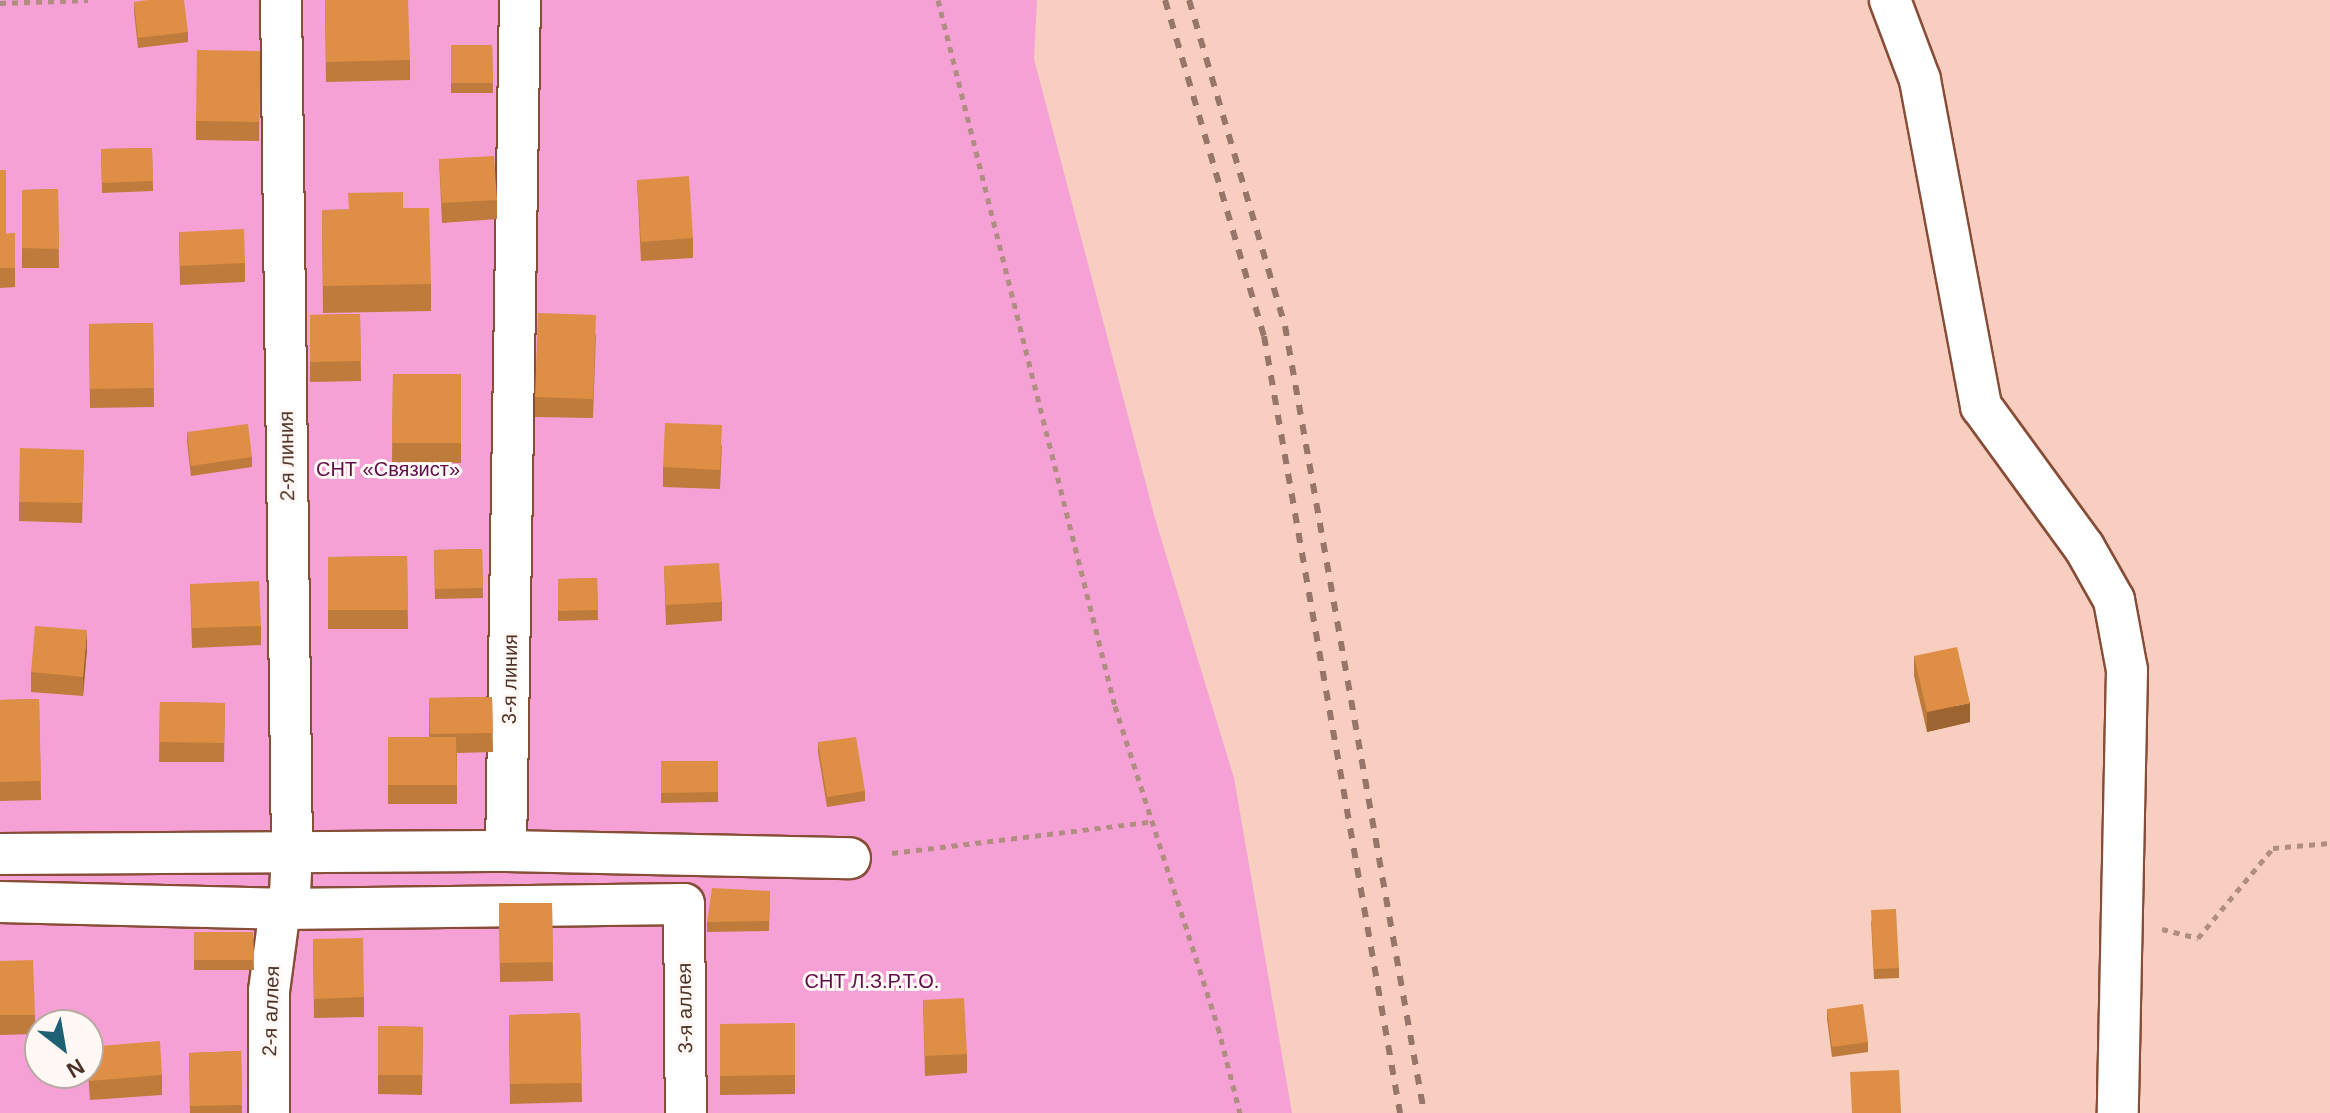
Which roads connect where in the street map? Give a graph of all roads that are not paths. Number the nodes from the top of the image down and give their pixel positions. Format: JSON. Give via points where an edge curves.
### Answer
{"nodes":[{"id":1,"x":281,"y":0,"type":"edge"},
{"id":2,"x":520,"y":0,"type":"edge"},
{"id":3,"x":1890,"y":0,"type":"edge"},
{"id":4,"x":292,"y":850,"type":"junction"},
{"id":5,"x":506,"y":851,"type":"junction"},
{"id":6,"x":0,"y":854,"type":"edge"},
{"id":7,"x":850,"y":858,"type":"road end"},
{"id":8,"x":0,"y":902,"type":"edge"},
{"id":9,"x":280,"y":909,"type":"junction"},
{"id":10,"x":269,"y":1113,"type":"edge"},
{"id":11,"x":686,"y":1113,"type":"edge"},
{"id":12,"x":2118,"y":1113,"type":"edge"}],
"edges":[{"from":1,"to":4,"type":"street","name":"2-я линия"},
{"from":2,"to":5,"type":"street","name":"3-я линия"},
{"from":3,"to":12,"type":"street","via":[[1920,80],[1981,406],[2084,547],[2114,600],[2127,670]]},
{"from":4,"to":5,"type":"street"},
{"from":4,"to":6,"type":"street"},
{"from":4,"to":9,"type":"street","name":"2-я линия","via":[[290,894]]},
{"from":5,"to":7,"type":"street"},
{"from":8,"to":9,"type":"street"},
{"from":9,"to":10,"type":"street","name":"2-я аллея","via":[[269,991]]},
{"from":9,"to":11,"type":"street","name":"3-я аллея","via":[[684,904]]}]}
